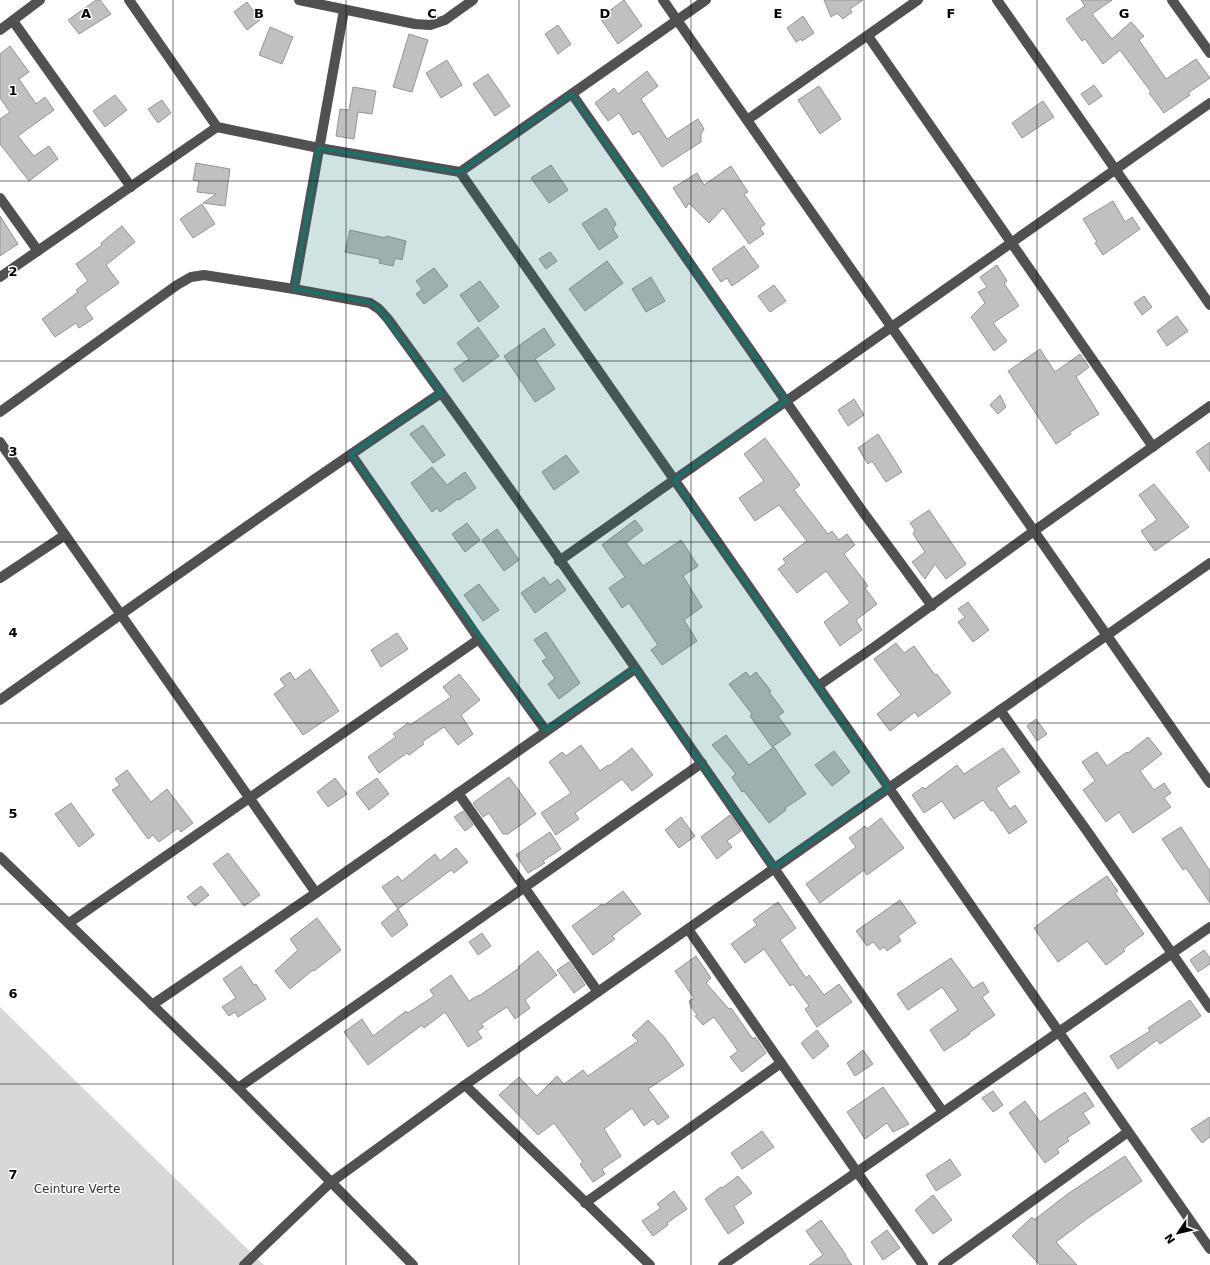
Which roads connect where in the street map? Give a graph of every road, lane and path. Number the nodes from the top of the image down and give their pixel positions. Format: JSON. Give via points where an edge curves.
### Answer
{"nodes":[{"id":1,"x":40,"y":0,"type":"edge"},
{"id":2,"x":129,"y":0,"type":"edge"},
{"id":3,"x":299,"y":0,"type":"edge"},
{"id":4,"x":473,"y":0,"type":"edge"},
{"id":5,"x":663,"y":0,"type":"edge"},
{"id":6,"x":706,"y":0,"type":"edge"},
{"id":7,"x":918,"y":0,"type":"edge"},
{"id":8,"x":996,"y":0,"type":"edge"},
{"id":9,"x":1172,"y":0,"type":"edge"},
{"id":10,"x":344,"y":10,"type":"junction"},
{"id":11,"x":13,"y":20,"type":"junction"},
{"id":12,"x":677,"y":20,"type":"junction"},
{"id":13,"x":0,"y":30,"type":"edge"},
{"id":14,"x":868,"y":36,"type":"junction"},
{"id":15,"x":1210,"y":53,"type":"edge"},
{"id":16,"x":572,"y":94,"type":"junction"},
{"id":17,"x":1210,"y":103,"type":"edge"},
{"id":18,"x":747,"y":120,"type":"junction"},
{"id":19,"x":217,"y":127,"type":"junction"},
{"id":20,"x":319,"y":148,"type":"junction"},
{"id":21,"x":1115,"y":169,"type":"junction"},
{"id":22,"x":460,"y":172,"type":"junction"},
{"id":23,"x":131,"y":187,"type":"junction"},
{"id":24,"x":0,"y":198,"type":"edge"},
{"id":25,"x":1011,"y":242,"type":"junction"},
{"id":26,"x":38,"y":251,"type":"junction"},
{"id":27,"x":0,"y":277,"type":"edge"},
{"id":28,"x":294,"y":289,"type":"junction"},
{"id":29,"x":1210,"y":305,"type":"edge"},
{"id":30,"x":892,"y":327,"type":"junction"},
{"id":31,"x":441,"y":393,"type":"junction"},
{"id":32,"x":786,"y":401,"type":"junction"},
{"id":33,"x":1210,"y":406,"type":"edge"},
{"id":34,"x":0,"y":412,"type":"edge"},
{"id":35,"x":1,"y":445,"type":"edge"},
{"id":36,"x":1153,"y":447,"type":"junction"},
{"id":37,"x":351,"y":454,"type":"junction"},
{"id":38,"x":675,"y":480,"type":"junction"},
{"id":39,"x":1034,"y":531,"type":"junction"},
{"id":40,"x":65,"y":535,"type":"junction"},
{"id":41,"x":560,"y":561,"type":"junction"},
{"id":42,"x":1210,"y":563,"type":"edge"},
{"id":43,"x":0,"y":578,"type":"edge"},
{"id":44,"x":932,"y":606,"type":"junction"},
{"id":45,"x":120,"y":614,"type":"junction"},
{"id":46,"x":1107,"y":635,"type":"junction"},
{"id":47,"x":479,"y":638,"type":"junction"},
{"id":48,"x":635,"y":669,"type":"junction"},
{"id":49,"x":818,"y":686,"type":"junction"},
{"id":50,"x":0,"y":700,"type":"edge"},
{"id":51,"x":1000,"y":710,"type":"junction"},
{"id":52,"x":546,"y":731,"type":"junction"},
{"id":53,"x":702,"y":763,"type":"junction"},
{"id":54,"x":1210,"y":783,"type":"edge"},
{"id":55,"x":889,"y":788,"type":"junction"},
{"id":56,"x":458,"y":793,"type":"junction"},
{"id":57,"x":250,"y":798,"type":"junction"},
{"id":58,"x":0,"y":857,"type":"edge"},
{"id":59,"x":774,"y":868,"type":"junction"},
{"id":60,"x":524,"y":887,"type":"junction"},
{"id":61,"x":316,"y":893,"type":"junction"},
{"id":62,"x":69,"y":923,"type":"junction"},
{"id":63,"x":1210,"y":927,"type":"edge"},
{"id":64,"x":688,"y":929,"type":"junction"},
{"id":65,"x":1172,"y":953,"type":"junction"},
{"id":66,"x":598,"y":992,"type":"junction"},
{"id":67,"x":152,"y":1005,"type":"junction"},
{"id":68,"x":1210,"y":1008,"type":"edge"},
{"id":69,"x":1059,"y":1032,"type":"junction"},
{"id":70,"x":781,"y":1063,"type":"junction"},
{"id":71,"x":464,"y":1086,"type":"junction"},
{"id":72,"x":238,"y":1088,"type":"junction"},
{"id":73,"x":943,"y":1112,"type":"junction"},
{"id":74,"x":1128,"y":1132,"type":"junction"},
{"id":75,"x":857,"y":1172,"type":"junction"},
{"id":76,"x":330,"y":1183,"type":"junction"},
{"id":77,"x":585,"y":1203,"type":"junction"},
{"id":78,"x":1210,"y":1249,"type":"edge"},
{"id":79,"x":244,"y":1265,"type":"edge"},
{"id":80,"x":413,"y":1265,"type":"edge"},
{"id":81,"x":650,"y":1265,"type":"edge"},
{"id":82,"x":723,"y":1265,"type":"edge"},
{"id":83,"x":923,"y":1265,"type":"edge"},
{"id":84,"x":943,"y":1265,"type":"edge"}],
"edges":[{"from":1,"to":11,"type":"street"},
{"from":2,"to":19,"type":"street"},
{"from":3,"to":10,"type":"street"},
{"from":4,"to":10,"type":"street","via":[[445,20],[430,25]]},
{"from":5,"to":12,"type":"street"},
{"from":6,"to":12,"type":"street"},
{"from":7,"to":14,"type":"street"},
{"from":8,"to":21,"type":"street"},
{"from":9,"to":15,"type":"street"},
{"from":10,"to":20,"type":"street"},
{"from":11,"to":13,"type":"street"},
{"from":11,"to":23,"type":"street"},
{"from":12,"to":16,"type":"street"},
{"from":12,"to":18,"type":"street"},
{"from":14,"to":18,"type":"street"},
{"from":14,"to":25,"type":"street"},
{"from":16,"to":22,"type":"street"},
{"from":16,"to":32,"type":"street"},
{"from":17,"to":21,"type":"street"},
{"from":18,"to":30,"type":"street"},
{"from":19,"to":20,"type":"street"},
{"from":19,"to":23,"type":"street"},
{"from":20,"to":22,"type":"street"},
{"from":20,"to":28,"type":"street"},
{"from":21,"to":25,"type":"street"},
{"from":21,"to":29,"type":"street"},
{"from":22,"to":38,"type":"street"},
{"from":23,"to":26,"type":"street"},
{"from":24,"to":26,"type":"street"},
{"from":25,"to":30,"type":"street"},
{"from":25,"to":36,"type":"street"},
{"from":26,"to":27,"type":"street"},
{"from":28,"to":31,"type":"street","via":[[370,303],[388,320]]},
{"from":28,"to":34,"type":"street","via":[[204,275],[191,277]]},
{"from":30,"to":32,"type":"street"},
{"from":30,"to":39,"type":"street"},
{"from":31,"to":37,"type":"street"},
{"from":31,"to":41,"type":"street"},
{"from":32,"to":38,"type":"street"},
{"from":32,"to":44,"type":"street"},
{"from":33,"to":36,"type":"street"},
{"from":35,"to":40,"type":"street"},
{"from":36,"to":39,"type":"street"},
{"from":37,"to":45,"type":"street"},
{"from":37,"to":47,"type":"street"},
{"from":38,"to":41,"type":"street"},
{"from":38,"to":49,"type":"street"},
{"from":39,"to":44,"type":"street"},
{"from":39,"to":46,"type":"street"},
{"from":40,"to":43,"type":"street"},
{"from":40,"to":45,"type":"street"},
{"from":41,"to":48,"type":"street"},
{"from":42,"to":46,"type":"street"},
{"from":44,"to":49,"type":"street"},
{"from":45,"to":50,"type":"street"},
{"from":45,"to":57,"type":"street"},
{"from":46,"to":51,"type":"street"},
{"from":46,"to":54,"type":"street"},
{"from":47,"to":52,"type":"street"},
{"from":47,"to":57,"type":"street"},
{"from":48,"to":52,"type":"street"},
{"from":48,"to":53,"type":"street"},
{"from":49,"to":55,"type":"street"},
{"from":51,"to":55,"type":"street"},
{"from":51,"to":65,"type":"street"},
{"from":52,"to":56,"type":"street"},
{"from":53,"to":59,"type":"street"},
{"from":53,"to":60,"type":"street"},
{"from":55,"to":59,"type":"street"},
{"from":55,"to":69,"type":"street"},
{"from":56,"to":60,"type":"street"},
{"from":56,"to":61,"type":"street"},
{"from":57,"to":61,"type":"street"},
{"from":57,"to":62,"type":"street"},
{"from":58,"to":62,"type":"street"},
{"from":59,"to":64,"type":"street"},
{"from":59,"to":73,"type":"street"},
{"from":60,"to":66,"type":"street"},
{"from":60,"to":72,"type":"street"},
{"from":61,"to":67,"type":"street"},
{"from":62,"to":67,"type":"street"},
{"from":63,"to":65,"type":"street"},
{"from":64,"to":66,"type":"street"},
{"from":64,"to":70,"type":"street"},
{"from":65,"to":68,"type":"street"},
{"from":65,"to":69,"type":"street"},
{"from":66,"to":71,"type":"street"},
{"from":67,"to":72,"type":"street"},
{"from":69,"to":73,"type":"street"},
{"from":69,"to":74,"type":"street"},
{"from":70,"to":75,"type":"street"},
{"from":70,"to":77,"type":"street"},
{"from":71,"to":76,"type":"street"},
{"from":71,"to":77,"type":"street"},
{"from":72,"to":76,"type":"street"},
{"from":73,"to":75,"type":"street"},
{"from":74,"to":78,"type":"street"},
{"from":74,"to":84,"type":"street"},
{"from":75,"to":82,"type":"street"},
{"from":75,"to":83,"type":"street"},
{"from":76,"to":79,"type":"street"},
{"from":76,"to":80,"type":"street"},
{"from":77,"to":81,"type":"street"}]}
